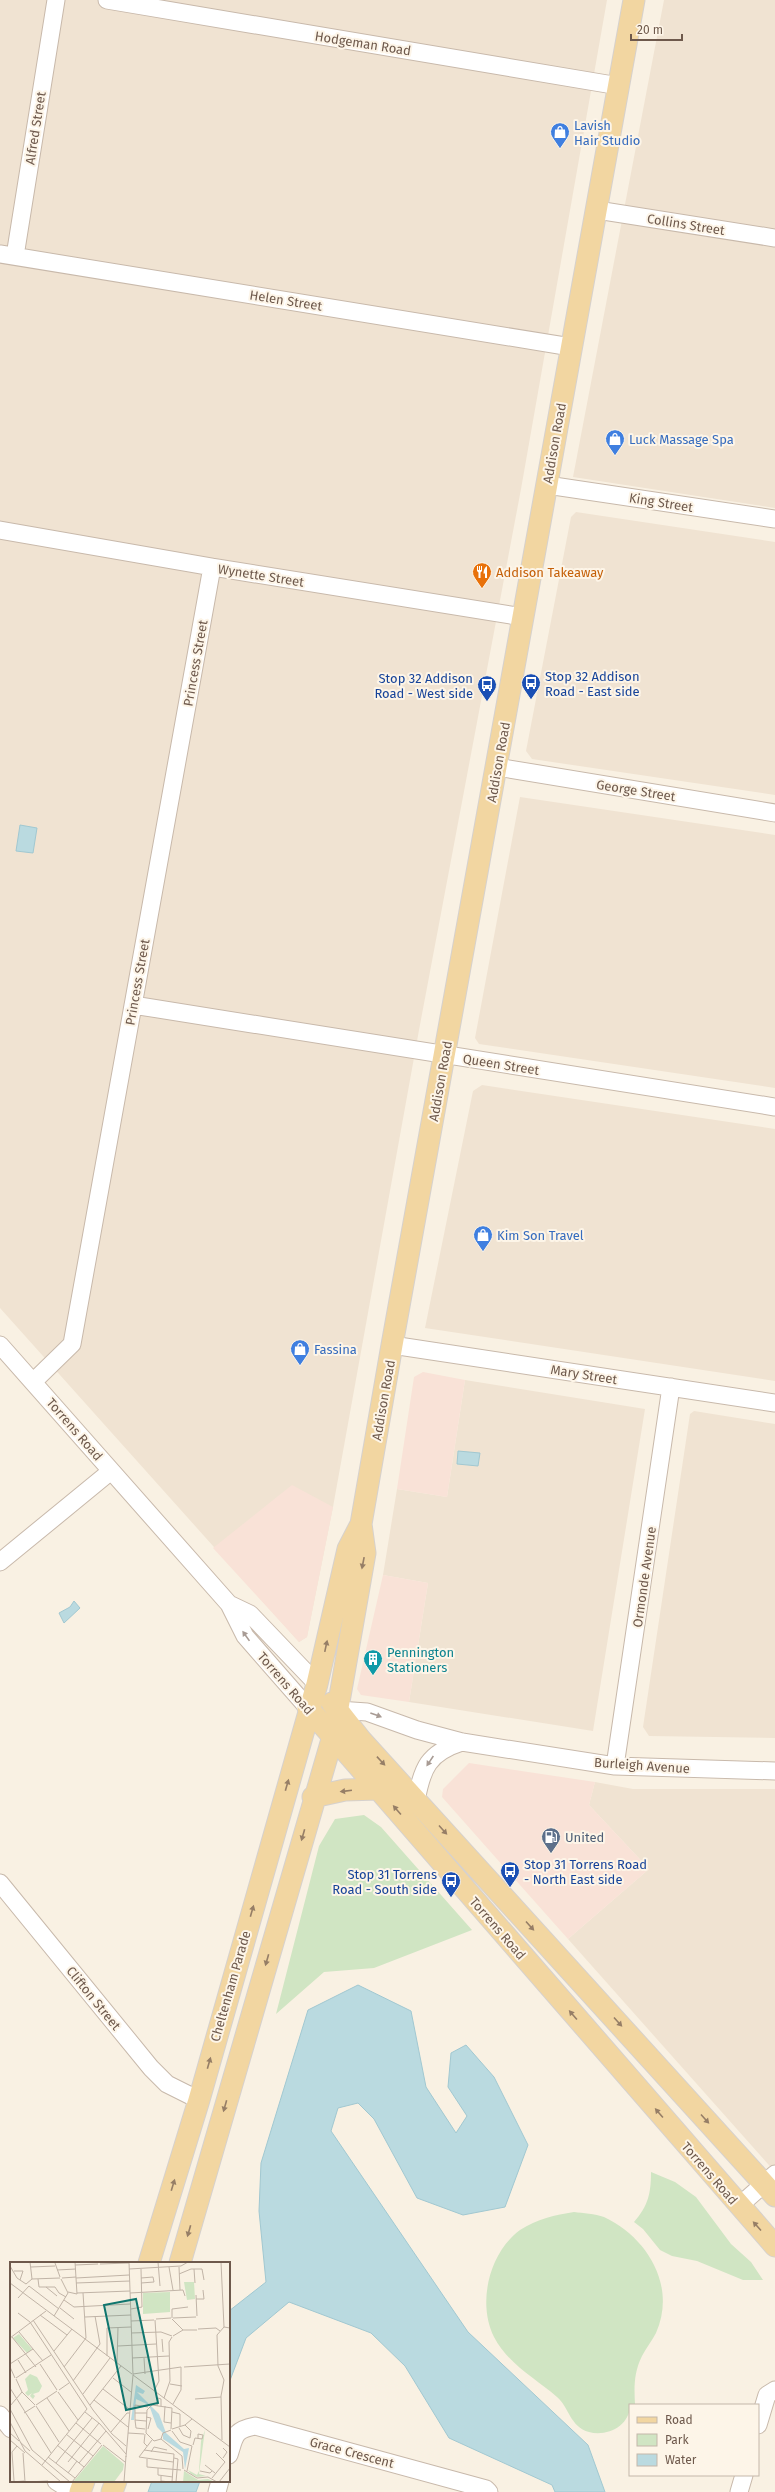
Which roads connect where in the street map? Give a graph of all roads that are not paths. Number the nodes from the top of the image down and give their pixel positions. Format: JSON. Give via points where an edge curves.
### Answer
{"nodes":[{"id":1,"x":56,"y":0,"type":"edge"},
{"id":2,"x":107,"y":0,"type":"edge"},
{"id":3,"x":634,"y":0,"type":"edge"},
{"id":4,"x":619,"y":86,"type":"junction"},
{"id":5,"x":597,"y":210,"type":"junction"},
{"id":6,"x":775,"y":238,"type":"edge"},
{"id":7,"x":8,"y":255,"type":"edge"},
{"id":8,"x":571,"y":347,"type":"junction"},
{"id":9,"x":547,"y":485,"type":"junction"},
{"id":10,"x":775,"y":519,"type":"edge"},
{"id":11,"x":0,"y":530,"type":"edge"},
{"id":12,"x":212,"y":567,"type":"junction"},
{"id":13,"x":523,"y":617,"type":"junction"},
{"id":14,"x":497,"y":767,"type":"junction"},
{"id":15,"x":775,"y":813,"type":"edge"},
{"id":16,"x":133,"y":1006,"type":"junction"},
{"id":17,"x":445,"y":1055,"type":"junction"},
{"id":18,"x":775,"y":1106,"type":"edge"},
{"id":19,"x":0,"y":1345,"type":"edge"},
{"id":20,"x":392,"y":1345,"type":"junction"},
{"id":21,"x":33,"y":1382,"type":"junction"},
{"id":22,"x":671,"y":1387,"type":"junction"},
{"id":23,"x":775,"y":1403,"type":"edge"},
{"id":24,"x":111,"y":1471,"type":"junction"},
{"id":25,"x":361,"y":1524,"type":"junction"},
{"id":26,"x":0,"y":1562,"type":"edge"},
{"id":27,"x":228,"y":1604,"type":"junction"},
{"id":28,"x":317,"y":1684,"type":"junction"},
{"id":29,"x":308,"y":1708,"type":"junction"},
{"id":30,"x":338,"y":1710,"type":"junction"},
{"id":31,"x":332,"y":1736,"type":"junction"},
{"id":32,"x":462,"y":1742,"type":"junction"},
{"id":33,"x":615,"y":1766,"type":"junction"},
{"id":34,"x":775,"y":1771,"type":"edge"},
{"id":35,"x":379,"y":1789,"type":"junction"},
{"id":36,"x":313,"y":1797,"type":"junction"},
{"id":37,"x":416,"y":1802,"type":"junction"},
{"id":38,"x":0,"y":1883,"type":"edge"},
{"id":39,"x":652,"y":2060,"type":"junction"},
{"id":40,"x":635,"y":2087,"type":"junction"},
{"id":41,"x":199,"y":2100,"type":"junction"},
{"id":42,"x":771,"y":2185,"type":"edge"},
{"id":43,"x":739,"y":2206,"type":"junction"},
{"id":44,"x":775,"y":2246,"type":"edge"},
{"id":45,"x":149,"y":2262,"type":"edge"},
{"id":46,"x":180,"y":2262,"type":"edge"},
{"id":47,"x":775,"y":2390,"type":"edge"},
{"id":48,"x":0,"y":2415,"type":"edge"},
{"id":49,"x":759,"y":2423,"type":"edge"},
{"id":50,"x":10,"y":2428,"type":"edge"},
{"id":51,"x":230,"y":2452,"type":"edge"},
{"id":52,"x":744,"y":2476,"type":"edge"},
{"id":53,"x":58,"y":2482,"type":"edge"},
{"id":54,"x":84,"y":2482,"type":"edge"},
{"id":55,"x":116,"y":2482,"type":"edge"},
{"id":56,"x":220,"y":2482,"type":"edge"},
{"id":57,"x":73,"y":2492,"type":"edge"},
{"id":58,"x":80,"y":2492,"type":"edge"},
{"id":59,"x":112,"y":2492,"type":"edge"},
{"id":60,"x":217,"y":2492,"type":"edge"},
{"id":61,"x":489,"y":2492,"type":"edge"},
{"id":62,"x":739,"y":2492,"type":"edge"}],
"edges":[{"from":1,"to":7,"type":"street","name":"Alfred Street"},
{"from":2,"to":4,"type":"street","name":"Hodgeman Road"},
{"from":3,"to":4,"type":"main road","name":"Addison Road"},
{"from":4,"to":5,"type":"main road","name":"Addison Road"},
{"from":5,"to":6,"type":"street","name":"Collins Street"},
{"from":5,"to":8,"type":"main road","name":"Addison Road"},
{"from":7,"to":8,"type":"street","name":"Helen Street"},
{"from":8,"to":9,"type":"main road","name":"Addison Road"},
{"from":9,"to":10,"type":"street","name":"King Street"},
{"from":9,"to":13,"type":"main road","name":"Addison Road"},
{"from":11,"to":12,"type":"street","name":"Wynette Street"},
{"from":12,"to":13,"type":"street","name":"Wynette Street"},
{"from":12,"to":16,"type":"street","name":"Princess Street"},
{"from":13,"to":14,"type":"main road","name":"Addison Road"},
{"from":14,"to":15,"type":"street","name":"George Street"},
{"from":14,"to":17,"type":"main road","name":"Addison Road"},
{"from":16,"to":17,"type":"street","name":"Queen Street"},
{"from":16,"to":21,"type":"street","name":"Princess Street","via":[[72,1344]]},
{"from":17,"to":18,"type":"street","name":"Queen Street"},
{"from":17,"to":20,"type":"main road","name":"Addison Road"},
{"from":19,"to":21,"type":"street","name":"Torrens Road"},
{"from":20,"to":22,"type":"street","name":"Mary Street"},
{"from":20,"to":25,"type":"main road","name":"Addison Road"},
{"from":21,"to":24,"type":"street","name":"Torrens Road"},
{"from":22,"to":23,"type":"street","name":"Mary Street"},
{"from":22,"to":33,"type":"street","name":"Ormonde Avenue"},
{"from":24,"to":26,"type":"street"},
{"from":24,"to":27,"type":"street","name":"Torrens Road"},
{"from":28,"to":25,"type":"main road","name":"Addison Road","one_way":true,"via":[[348,1549]]},
{"from":25,"to":30,"type":"main road","name":"Addison Road","one_way":true,"via":[[365,1553]]},
{"from":27,"to":28,"type":"street","name":"Torrens Road","via":[[250,1614]]},
{"from":29,"to":27,"type":"street","name":"Torrens Road","one_way":true,"via":[[245,1636]]},
{"from":28,"to":29,"type":"main road","name":"Addison Road"},
{"from":28,"to":30,"type":"main road","name":"Torrens Road"},
{"from":29,"to":31,"type":"main road","name":"Torrens Road"},
{"from":41,"to":29,"type":"main road","name":"Cheltenham Parade","one_way":true},
{"from":30,"to":31,"type":"main road","name":"Addison Road"},
{"from":30,"to":32,"type":"street","name":"Burleigh Avenue","one_way":true,"via":[[367,1712],[417,1730]]},
{"from":30,"to":37,"type":"main road","name":"Torrens Road","one_way":true},
{"from":31,"to":35,"type":"main road","name":"Torrens Road"},
{"from":31,"to":36,"type":"main road"},
{"from":32,"to":33,"type":"street","name":"Burleigh Avenue"},
{"from":32,"to":37,"type":"street","one_way":true,"via":[[432,1757],[421,1776]]},
{"from":33,"to":34,"type":"street","name":"Burleigh Avenue"},
{"from":35,"to":36,"type":"main road","one_way":true,"via":[[345,1790]]},
{"from":40,"to":35,"type":"main road","name":"Torrens Road","one_way":true},
{"from":36,"to":46,"type":"main road","one_way":true},
{"from":37,"to":39,"type":"main road","name":"Torrens Road","one_way":true},
{"from":38,"to":41,"type":"street","name":"Clifton Street","via":[[151,2068],[167,2084]]},
{"from":39,"to":40,"type":"main road","via":[[656,2073],[652,2081]]},
{"from":39,"to":42,"type":"main road","name":"Torrens Road","one_way":true},
{"from":43,"to":40,"type":"main road","name":"Torrens Road","one_way":true},
{"from":45,"to":41,"type":"main road","name":"Cheltenham Parade","one_way":true},
{"from":42,"to":43,"type":"street"},
{"from":44,"to":43,"type":"main road","name":"Torrens Road","one_way":true},
{"from":47,"to":49,"type":"street","via":[[767,2395]]},
{"from":48,"to":50,"type":"street"},
{"from":51,"to":61,"type":"street","name":"Grace Crescent","via":[[236,2434],[242,2428],[255,2426],[486,2489]]},
{"from":52,"to":62,"type":"street"},
{"from":53,"to":57,"type":"street"},
{"from":54,"to":58,"type":"main road"},
{"from":55,"to":59,"type":"main road"},
{"from":56,"to":60,"type":"street"}]}
